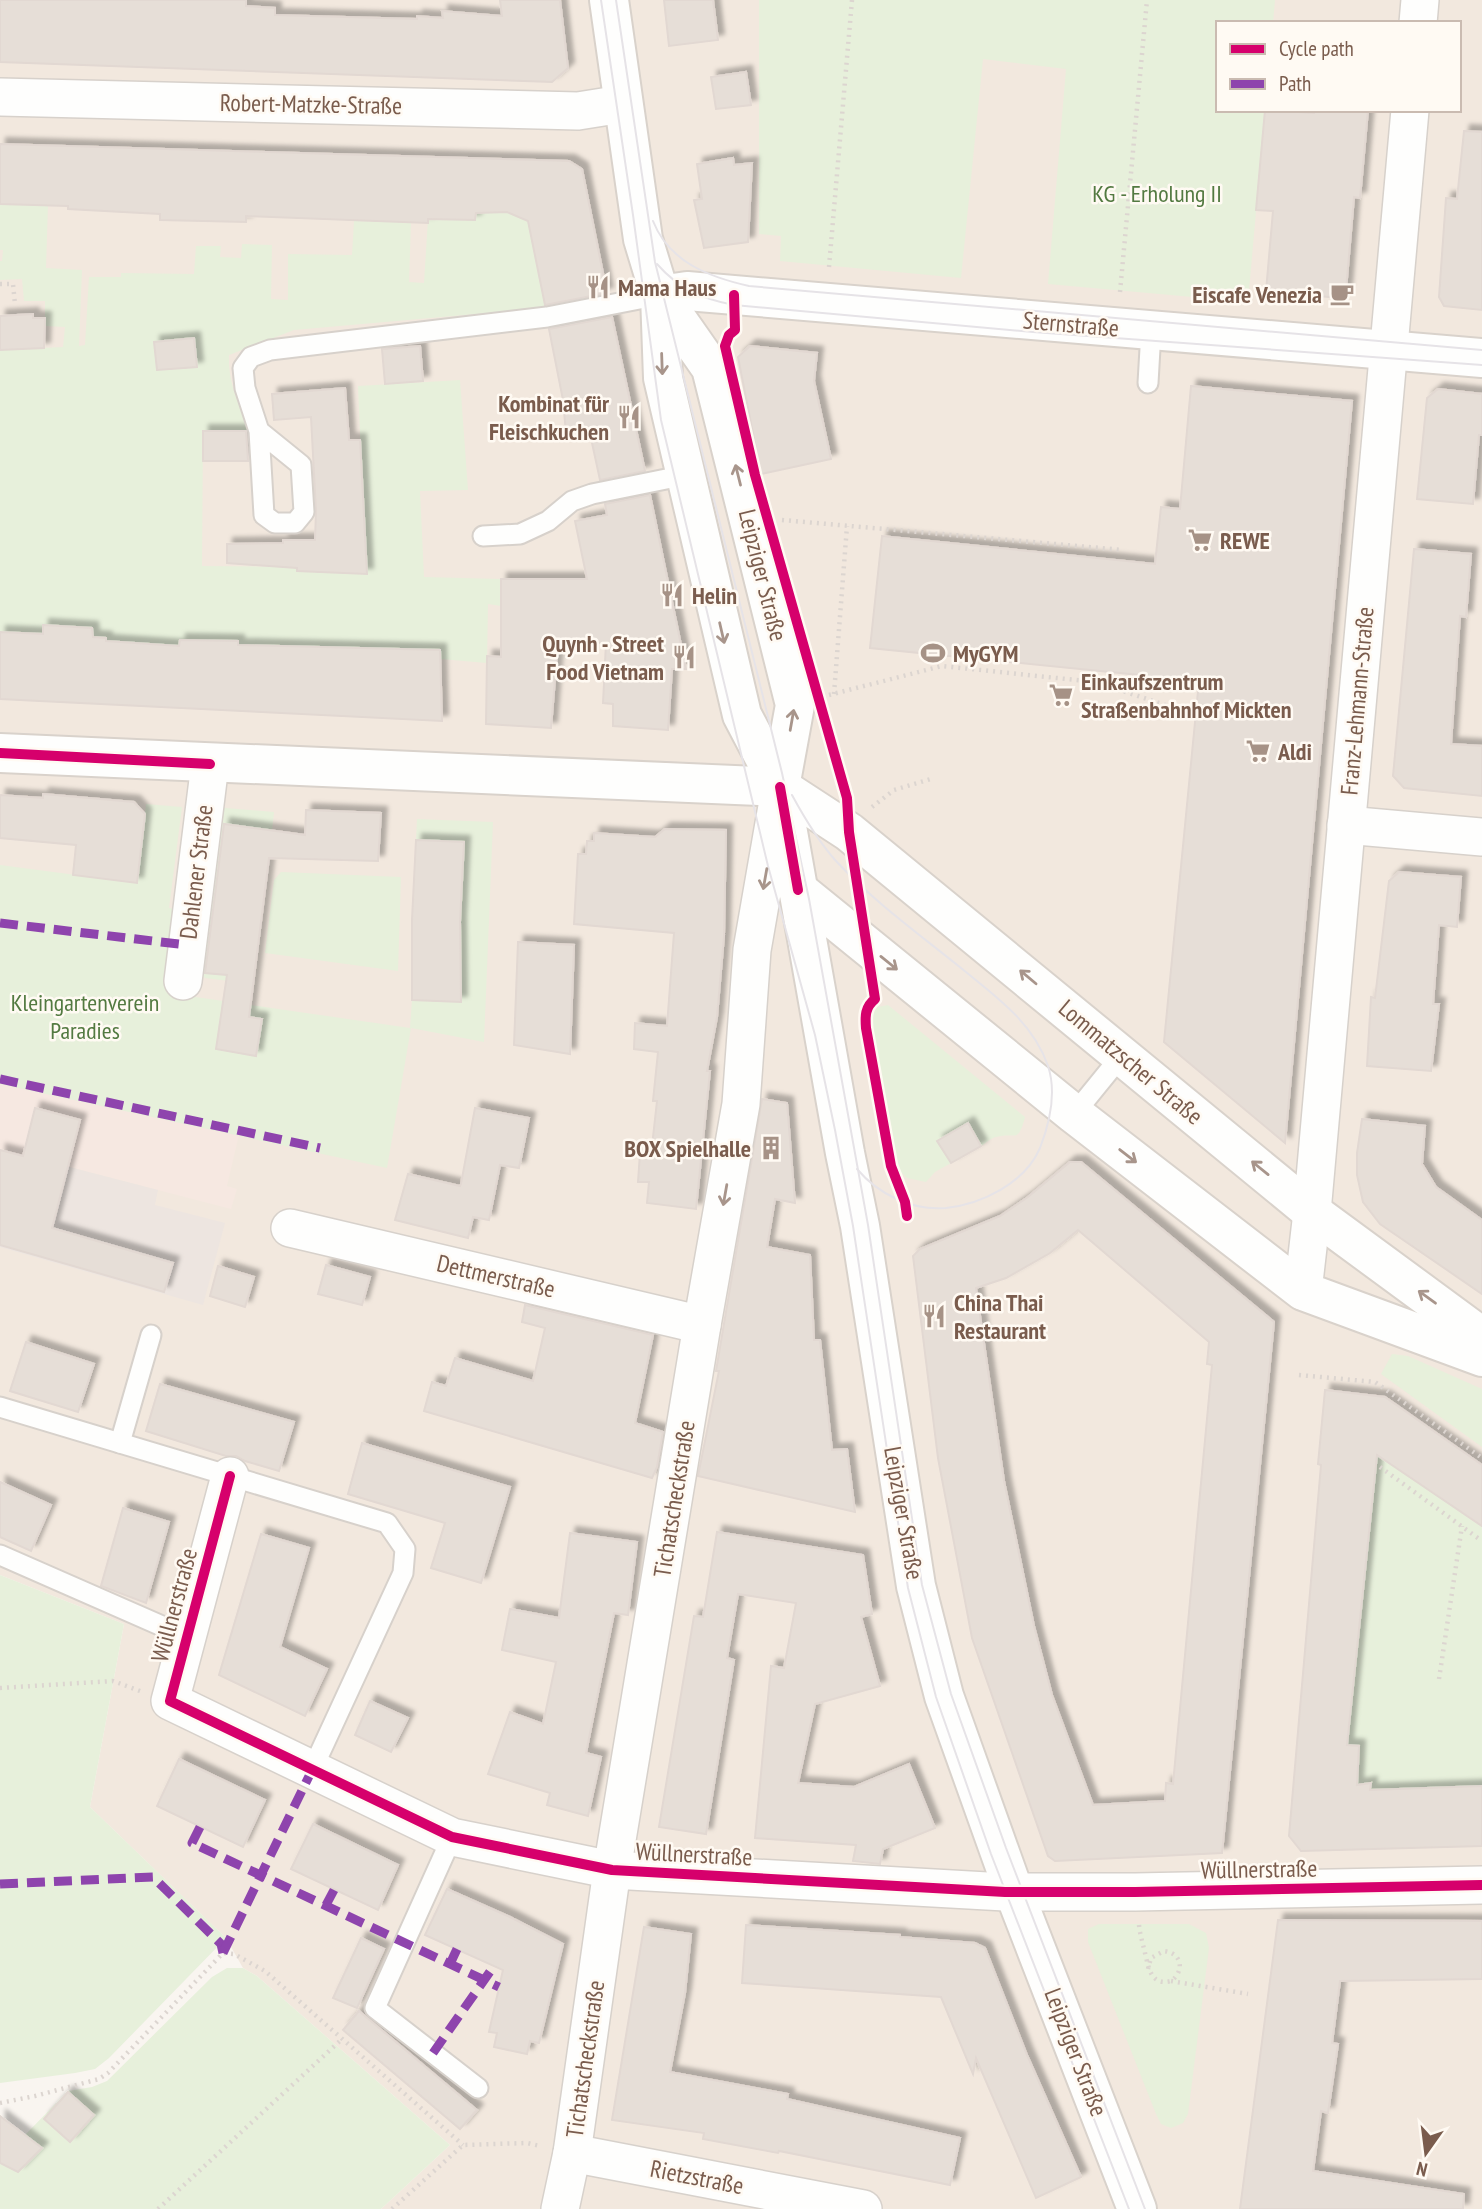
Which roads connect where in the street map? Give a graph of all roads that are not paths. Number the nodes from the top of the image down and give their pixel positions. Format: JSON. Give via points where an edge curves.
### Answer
{"nodes":[{"id":1,"x":608,"y":0,"type":"edge"},
{"id":2,"x":1420,"y":0,"type":"edge"},
{"id":3,"x":1418,"y":21,"type":"edge"},
{"id":4,"x":0,"y":97,"type":"edge"},
{"id":5,"x":622,"y":104,"type":"junction"},
{"id":6,"x":1410,"y":112,"type":"edge"},
{"id":7,"x":660,"y":295,"type":"junction"},
{"id":8,"x":1134,"y":330,"type":"junction"},
{"id":9,"x":1387,"y":349,"type":"junction"},
{"id":10,"x":1482,"y":358,"type":"edge"},
{"id":11,"x":1148,"y":383,"type":"dead end"},
{"id":12,"x":259,"y":431,"type":"dead end"},
{"id":13,"x":686,"y":475,"type":"junction"},
{"id":14,"x":484,"y":536,"type":"dead end"},
{"id":15,"x":0,"y":753,"type":"edge"},
{"id":16,"x":209,"y":764,"type":"junction"},
{"id":17,"x":780,"y":787,"type":"junction"},
{"id":18,"x":1346,"y":825,"type":"junction"},
{"id":19,"x":1482,"y":837,"type":"edge"},
{"id":20,"x":798,"y":890,"type":"junction"},
{"id":21,"x":183,"y":981,"type":"dead end"},
{"id":22,"x":1122,"y":1055,"type":"junction"},
{"id":23,"x":1074,"y":1114,"type":"junction"},
{"id":24,"x":1312,"y":1212,"type":"junction"},
{"id":25,"x":290,"y":1228,"type":"dead end"},
{"id":26,"x":1303,"y":1291,"type":"junction"},
{"id":27,"x":702,"y":1325,"type":"junction"},
{"id":28,"x":151,"y":1335,"type":"dead end"},
{"id":29,"x":1482,"y":1337,"type":"edge"},
{"id":30,"x":1482,"y":1357,"type":"edge"},
{"id":31,"x":0,"y":1407,"type":"edge"},
{"id":32,"x":120,"y":1443,"type":"junction"},
{"id":33,"x":230,"y":1476,"type":"junction"},
{"id":34,"x":0,"y":1555,"type":"edge"},
{"id":35,"x":187,"y":1637,"type":"junction"},
{"id":36,"x":312,"y":1770,"type":"junction"},
{"id":37,"x":452,"y":1837,"type":"junction"},
{"id":38,"x":612,"y":1870,"type":"junction"},
{"id":39,"x":1482,"y":1885,"type":"edge"},
{"id":40,"x":1014,"y":1892,"type":"junction"},
{"id":41,"x":478,"y":2088,"type":"dead end"},
{"id":42,"x":572,"y":2153,"type":"junction"},
{"id":43,"x":560,"y":2209,"type":"edge"},
{"id":44,"x":863,"y":2209,"type":"edge"},
{"id":45,"x":1137,"y":2209,"type":"edge"}],
"edges":[{"from":1,"to":5,"type":"main road","name":"Leipziger Straße"},
{"from":2,"to":3,"type":"street"},
{"from":4,"to":5,"type":"street","name":"Robert-Matzke-Straße","via":[[578,111]]},
{"from":5,"to":7,"type":"main road","name":"Leipziger Straße","via":[[643,239]]},
{"from":6,"to":9,"type":"street","name":"Franz-Lehmann-Straße"},
{"from":7,"to":8,"type":"main road","name":"Sternstraße","via":[[687,291]]},
{"from":7,"to":12,"type":"lane","via":[[547,317],[270,350],[251,357],[243,368]]},
{"from":7,"to":13,"type":"main road","name":"Leipziger Straße","one_way":true,"via":[[663,378]]},
{"from":17,"to":7,"type":"main road","name":"Leipziger Straße","one_way":true,"via":[[795,705],[711,368]]},
{"from":8,"to":9,"type":"main road","name":"Sternstraße"},
{"from":8,"to":11,"type":"lane"},
{"from":9,"to":10,"type":"main road","name":"Sternstraße"},
{"from":9,"to":18,"type":"street","name":"Franz-Lehmann-Straße"},
{"from":13,"to":14,"type":"lane","via":[[592,494],[572,501],[548,521],[520,534]]},
{"from":13,"to":17,"type":"main road","name":"Leipziger Straße","one_way":true,"via":[[742,715]]},
{"from":15,"to":16,"type":"main road"},
{"from":16,"to":17,"type":"main road"},
{"from":16,"to":21,"type":"street","name":"Dahlener Straße"},
{"from":17,"to":20,"type":"main road","name":"Leipziger Straße"},
{"from":22,"to":17,"type":"main road","name":"Lommatzscher Straße","one_way":true,"via":[[849,832]]},
{"from":17,"to":27,"type":"street","name":"Tichatscheckstraße","one_way":true,"via":[[752,950],[741,1104]]},
{"from":18,"to":19,"type":"street"},
{"from":18,"to":24,"type":"street","name":"Franz-Lehmann-Straße"},
{"from":20,"to":23,"type":"main road","one_way":true},
{"from":20,"to":40,"type":"main road","name":"Leipziger Straße","via":[[860,1226],[916,1586],[944,1696]]},
{"from":22,"to":23,"type":"lane"},
{"from":24,"to":22,"type":"main road","name":"Lommatzscher Straße","one_way":true},
{"from":23,"to":26,"type":"main road","one_way":true},
{"from":24,"to":26,"type":"street","name":"Franz-Lehmann-Straße"},
{"from":29,"to":24,"type":"main road","name":"Lommatzscher Straße","one_way":true},
{"from":25,"to":27,"type":"street","name":"Dettmerstraße"},
{"from":26,"to":30,"type":"main road"},
{"from":27,"to":38,"type":"street","name":"Tichatscheckstraße"},
{"from":28,"to":32,"type":"lane"},
{"from":31,"to":32,"type":"lane"},
{"from":32,"to":33,"type":"lane"},
{"from":33,"to":35,"type":"street","name":"Wüllnerstraße"},
{"from":33,"to":36,"type":"lane","via":[[387,1523],[405,1549],[402,1573]]},
{"from":34,"to":35,"type":"lane"},
{"from":35,"to":36,"type":"street","name":"Wüllnerstraße","via":[[170,1701]]},
{"from":36,"to":37,"type":"street","name":"Wüllnerstraße"},
{"from":37,"to":38,"type":"street","name":"Wüllnerstraße"},
{"from":37,"to":41,"type":"lane","via":[[375,2007]]},
{"from":38,"to":40,"type":"street","name":"Wüllnerstraße"},
{"from":38,"to":42,"type":"street","name":"Tichatscheckstraße"},
{"from":39,"to":40,"type":"street","name":"Wüllnerstraße"},
{"from":40,"to":45,"type":"main road","name":"Leipziger Straße"},
{"from":42,"to":43,"type":"street","name":"Tichatscheckstraße"},
{"from":42,"to":44,"type":"street","name":"Rietzstraße"}]}
